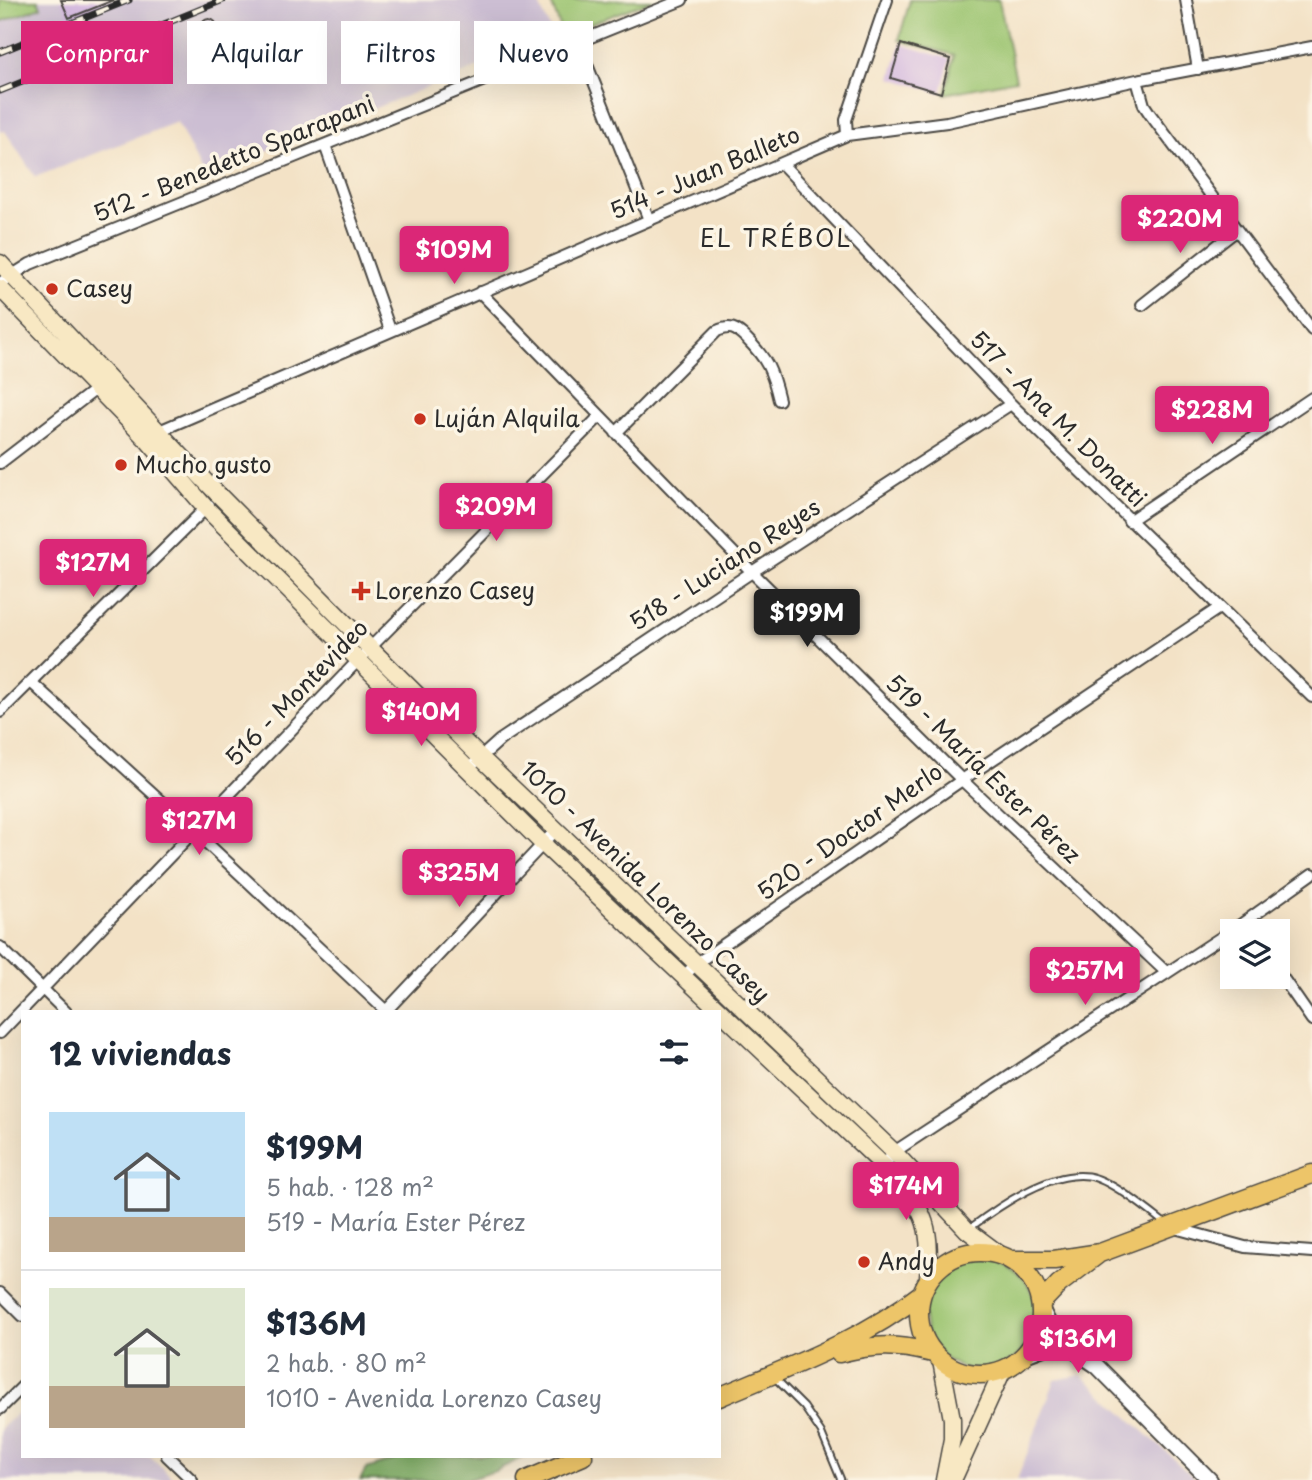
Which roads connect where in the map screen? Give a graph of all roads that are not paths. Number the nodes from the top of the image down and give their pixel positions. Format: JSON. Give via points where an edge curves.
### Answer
{"nodes":[{"id":1,"x":682,"y":0,"type":"edge"},
{"id":2,"x":887,"y":0,"type":"edge"},
{"id":3,"x":1186,"y":0,"type":"edge"},
{"id":4,"x":593,"y":36,"type":"edge"},
{"id":5,"x":1312,"y":47,"type":"edge"},
{"id":6,"x":1198,"y":69,"type":"junction"},
{"id":7,"x":593,"y":80,"type":"edge"},
{"id":8,"x":1137,"y":80,"type":"junction"},
{"id":9,"x":475,"y":84,"type":"edge"},
{"id":10,"x":847,"y":135,"type":"junction"},
{"id":11,"x":325,"y":145,"type":"junction"},
{"id":12,"x":782,"y":164,"type":"junction"},
{"id":13,"x":649,"y":220,"type":"junction"},
{"id":14,"x":1237,"y":230,"type":"junction"},
{"id":15,"x":3,"y":277,"type":"edge"},
{"id":16,"x":480,"y":292,"type":"junction"},
{"id":17,"x":1142,"y":305,"type":"dead end"},
{"id":18,"x":390,"y":330,"type":"junction"},
{"id":19,"x":1312,"y":330,"type":"edge"},
{"id":20,"x":103,"y":383,"type":"junction"},
{"id":21,"x":1312,"y":398,"type":"edge"},
{"id":22,"x":779,"y":400,"type":"dead end"},
{"id":23,"x":1012,"y":404,"type":"junction"},
{"id":24,"x":600,"y":415,"type":"junction"},
{"id":25,"x":616,"y":433,"type":"junction"},
{"id":26,"x":154,"y":437,"type":"junction"},
{"id":27,"x":0,"y":463,"type":"edge"},
{"id":28,"x":219,"y":495,"type":"junction"},
{"id":29,"x":206,"y":508,"type":"junction"},
{"id":30,"x":1129,"y":521,"type":"junction"},
{"id":31,"x":751,"y":572,"type":"junction"},
{"id":32,"x":1220,"y":608,"type":"junction"},
{"id":33,"x":364,"y":654,"type":"junction"},
{"id":34,"x":32,"y":683,"type":"junction"},
{"id":35,"x":1309,"y":691,"type":"edge"},
{"id":36,"x":0,"y":712,"type":"edge"},
{"id":37,"x":480,"y":756,"type":"junction"},
{"id":38,"x":468,"y":769,"type":"junction"},
{"id":39,"x":962,"y":780,"type":"junction"},
{"id":40,"x":194,"y":830,"type":"junction"},
{"id":41,"x":556,"y":830,"type":"junction"},
{"id":42,"x":542,"y":843,"type":"junction"},
{"id":43,"x":1312,"y":874,"type":"edge"},
{"id":44,"x":1256,"y":919,"type":"edge"},
{"id":45,"x":1220,"y":942,"type":"edge"},
{"id":46,"x":0,"y":947,"type":"edge"},
{"id":47,"x":697,"y":963,"type":"junction"},
{"id":48,"x":1167,"y":972,"type":"junction"},
{"id":49,"x":683,"y":977,"type":"junction"},
{"id":50,"x":42,"y":988,"type":"junction"},
{"id":51,"x":1290,"y":988,"type":"edge"},
{"id":52,"x":22,"y":1010,"type":"edge"},
{"id":53,"x":64,"y":1010,"type":"edge"},
{"id":54,"x":385,"y":1010,"type":"edge"},
{"id":55,"x":387,"y":1010,"type":"edge"},
{"id":56,"x":718,"y":1010,"type":"edge"},
{"id":57,"x":21,"y":1011,"type":"edge"},
{"id":58,"x":721,"y":1013,"type":"edge"},
{"id":59,"x":1312,"y":1020,"type":"edge"},
{"id":60,"x":0,"y":1034,"type":"edge"},
{"id":61,"x":894,"y":1152,"type":"junction"},
{"id":62,"x":884,"y":1166,"type":"junction"},
{"id":63,"x":1312,"y":1174,"type":"edge"},
{"id":64,"x":1169,"y":1227,"type":"junction"},
{"id":65,"x":967,"y":1230,"type":"junction"},
{"id":66,"x":1312,"y":1252,"type":"edge"},
{"id":67,"x":1100,"y":1253,"type":"junction"},
{"id":68,"x":1007,"y":1258,"type":"junction"},
{"id":69,"x":925,"y":1286,"type":"junction"},
{"id":70,"x":0,"y":1293,"type":"edge"},
{"id":71,"x":1042,"y":1308,"type":"junction"},
{"id":72,"x":21,"y":1314,"type":"edge"},
{"id":73,"x":1070,"y":1349,"type":"junction"},
{"id":74,"x":1025,"y":1355,"type":"junction"},
{"id":75,"x":937,"y":1357,"type":"junction"},
{"id":76,"x":805,"y":1362,"type":"junction"},
{"id":77,"x":1003,"y":1370,"type":"junction"},
{"id":78,"x":772,"y":1375,"type":"junction"},
{"id":79,"x":21,"y":1388,"type":"edge"},
{"id":80,"x":721,"y":1396,"type":"edge"},
{"id":81,"x":0,"y":1409,"type":"edge"},
{"id":82,"x":169,"y":1458,"type":"edge"},
{"id":83,"x":578,"y":1458,"type":"edge"},
{"id":84,"x":192,"y":1480,"type":"edge"},
{"id":85,"x":527,"y":1480,"type":"edge"},
{"id":86,"x":841,"y":1480,"type":"edge"},
{"id":87,"x":944,"y":1480,"type":"edge"},
{"id":88,"x":953,"y":1480,"type":"edge"},
{"id":89,"x":1210,"y":1480,"type":"edge"}],
"edges":[{"from":1,"to":4,"type":"street","name":"512 - Benedetto Sparapani"},
{"from":2,"to":10,"type":"street","via":[[846,120]]},
{"from":3,"to":6,"type":"street"},
{"from":5,"to":6,"type":"street","name":"514 - Juan Balleto"},
{"from":6,"to":8,"type":"street","name":"514 - Juan Balleto"},
{"from":7,"to":13,"type":"street"},
{"from":8,"to":10,"type":"street","name":"514 - Juan Balleto","via":[[947,122]]},
{"from":8,"to":14,"type":"street","via":[[1144,105]]},
{"from":9,"to":11,"type":"street","name":"512 - Benedetto Sparapani"},
{"from":10,"to":12,"type":"street","name":"514 - Juan Balleto"},
{"from":11,"to":15,"type":"street","name":"512 - Benedetto Sparapani"},
{"from":11,"to":18,"type":"street"},
{"from":12,"to":13,"type":"street","name":"514 - Juan Balleto"},
{"from":12,"to":23,"type":"street","name":"517 - Ana M. Donatti"},
{"from":13,"to":16,"type":"street","name":"514 - Juan Balleto"},
{"from":14,"to":17,"type":"street"},
{"from":14,"to":19,"type":"street"},
{"from":15,"to":20,"type":"main road","name":"1010 - Avenida Lorenzo Casey"},
{"from":16,"to":18,"type":"street","name":"514 - Juan Balleto"},
{"from":16,"to":24,"type":"street","name":"519 - María Ester Pérez"},
{"from":18,"to":26,"type":"street","name":"514 - Juan Balleto"},
{"from":20,"to":26,"type":"main road","name":"1010 - Avenida Lorenzo Casey"},
{"from":20,"to":27,"type":"street"},
{"from":21,"to":30,"type":"street"},
{"from":22,"to":25,"type":"street","via":[[763,354],[738,330],[727,327],[717,331]]},
{"from":23,"to":30,"type":"street","name":"517 - Ana M. Donatti"},
{"from":23,"to":31,"type":"street","name":"518 - Luciano Reyes"},
{"from":24,"to":25,"type":"street","name":"519 - María Ester Pérez"},
{"from":24,"to":33,"type":"street","name":"516 - Montevideo"},
{"from":25,"to":31,"type":"street","name":"519 - María Ester Pérez"},
{"from":26,"to":28,"type":"main road","name":"1010 - Avenida Lorenzo Casey"},
{"from":26,"to":29,"type":"main road","name":"1010 - Avenida Lorenzo Casey"},
{"from":28,"to":29,"type":"street"},
{"from":28,"to":33,"type":"main road","name":"1010 - Avenida Lorenzo Casey"},
{"from":29,"to":33,"type":"main road","name":"1010 - Avenida Lorenzo Casey"},
{"from":29,"to":34,"type":"street"},
{"from":30,"to":32,"type":"street","name":"517 - Ana M. Donatti"},
{"from":31,"to":37,"type":"street","name":"518 - Luciano Reyes"},
{"from":31,"to":39,"type":"street","name":"519 - María Ester Pérez"},
{"from":32,"to":35,"type":"street","name":"517 - Ana M. Donatti"},
{"from":32,"to":39,"type":"street","name":"520 - Doctor Merlo"},
{"from":33,"to":37,"type":"main road","name":"1010 - Avenida Lorenzo Casey"},
{"from":33,"to":38,"type":"main road","name":"1010 - Avenida Lorenzo Casey"},
{"from":33,"to":40,"type":"street","name":"516 - Montevideo"},
{"from":34,"to":36,"type":"street"},
{"from":34,"to":40,"type":"street"},
{"from":37,"to":38,"type":"street","name":"518 - Luciano Reyes"},
{"from":37,"to":41,"type":"main road","name":"1010 - Avenida Lorenzo Casey"},
{"from":38,"to":42,"type":"main road","name":"1010 - Avenida Lorenzo Casey"},
{"from":39,"to":47,"type":"street","name":"520 - Doctor Merlo"},
{"from":39,"to":48,"type":"street","name":"519 - María Ester Pérez"},
{"from":40,"to":50,"type":"street","name":"516 - Montevideo"},
{"from":40,"to":54,"type":"street"},
{"from":41,"to":42,"type":"street"},
{"from":41,"to":47,"type":"main road","name":"1010 - Avenida Lorenzo Casey"},
{"from":42,"to":49,"type":"main road","name":"1010 - Avenida Lorenzo Casey"},
{"from":42,"to":55,"type":"street"},
{"from":43,"to":44,"type":"street"},
{"from":45,"to":48,"type":"street"},
{"from":46,"to":50,"type":"street"},
{"from":47,"to":49,"type":"street","name":"520 - Doctor Merlo"},
{"from":47,"to":61,"type":"main road","name":"1010 - Avenida Lorenzo Casey"},
{"from":48,"to":61,"type":"street"},
{"from":49,"to":56,"type":"main road","name":"1010 - Avenida Lorenzo Casey"},
{"from":50,"to":52,"type":"street","name":"516 - Montevideo"},
{"from":50,"to":53,"type":"street"},
{"from":51,"to":59,"type":"street"},
{"from":57,"to":60,"type":"street","name":"516 - Montevideo"},
{"from":58,"to":62,"type":"main road","name":"1010 - Avenida Lorenzo Casey"},
{"from":61,"to":62,"type":"street"},
{"from":61,"to":65,"type":"main road","name":"1010 - Avenida Lorenzo Casey"},
{"from":62,"to":69,"type":"main road","name":"1010 - Avenida Lorenzo Casey","via":[[923,1214],[930,1254]]},
{"from":63,"to":64,"type":"main road"},
{"from":64,"to":65,"type":"lane","via":[[1137,1202],[1090,1176],[1038,1186]]},
{"from":64,"to":66,"type":"street","via":[[1245,1247]]},
{"from":64,"to":67,"type":"main road"},
{"from":65,"to":68,"type":"main road","name":"1010 - Avenida Lorenzo Casey"},
{"from":67,"to":68,"type":"main road","via":[[1054,1260]]},
{"from":67,"to":71,"type":"main road","via":[[1059,1284]]},
{"from":68,"to":69,"type":"main road","via":[[989,1252],[961,1254],[937,1268]]},
{"from":68,"to":71,"type":"main road","via":[[1031,1279]]},
{"from":69,"to":75,"type":"main road","via":[[919,1327]]},
{"from":69,"to":76,"type":"main road","via":[[876,1326]]},
{"from":70,"to":72,"type":"street"},
{"from":71,"to":73,"type":"street","via":[[1056,1338]]},
{"from":71,"to":74,"type":"main road","via":[[1040,1330]]},
{"from":73,"to":74,"type":"street","via":[[1051,1345]]},
{"from":73,"to":89,"type":"street","via":[[1097,1366]]},
{"from":74,"to":77,"type":"main road"},
{"from":75,"to":76,"type":"main road","via":[[885,1345]]},
{"from":75,"to":77,"type":"main road","via":[[959,1371],[980,1375]]},
{"from":75,"to":87,"type":"main road","via":[[952,1419]]},
{"from":76,"to":78,"type":"main road"},
{"from":77,"to":88,"type":"main road"},
{"from":78,"to":80,"type":"main road"},
{"from":78,"to":86,"type":"lane","via":[[821,1432]]},
{"from":79,"to":81,"type":"street"},
{"from":82,"to":84,"type":"street"},
{"from":83,"to":85,"type":"main road"}]}
